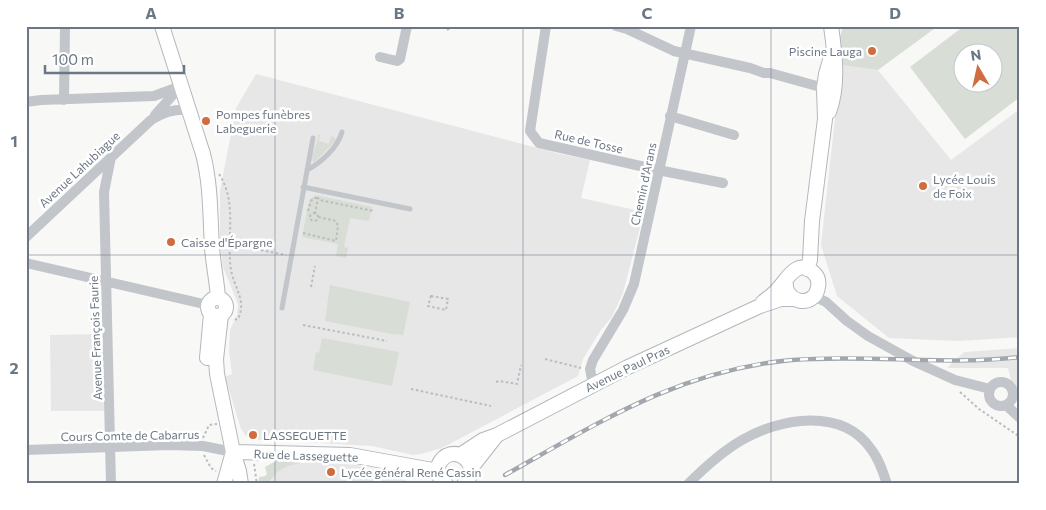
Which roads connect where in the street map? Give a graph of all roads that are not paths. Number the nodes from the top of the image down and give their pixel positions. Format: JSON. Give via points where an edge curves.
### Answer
{"nodes":[{"id":1,"x":65,"y":26,"type":"edge"},
{"id":2,"x":162,"y":26,"type":"edge"},
{"id":3,"x":407,"y":26,"type":"edge"},
{"id":4,"x":546,"y":26,"type":"edge"},
{"id":5,"x":616,"y":26,"type":"edge"},
{"id":6,"x":691,"y":26,"type":"edge"},
{"id":7,"x":831,"y":26,"type":"edge"},
{"id":8,"x":833,"y":50,"type":"junction"},
{"id":9,"x":685,"y":54,"type":"junction"},
{"id":10,"x":380,"y":58,"type":"dead end"},
{"id":11,"x":181,"y":86,"type":"junction"},
{"id":12,"x":824,"y":88,"type":"junction"},
{"id":13,"x":64,"y":100,"type":"junction"},
{"id":14,"x":26,"y":102,"type":"edge"},
{"id":15,"x":189,"y":110,"type":"junction"},
{"id":16,"x":670,"y":116,"type":"junction"},
{"id":17,"x":825,"y":119,"type":"junction"},
{"id":18,"x":151,"y":120,"type":"junction"},
{"id":19,"x":342,"y":132,"type":"dead end"},
{"id":20,"x":734,"y":135,"type":"dead end"},
{"id":21,"x":313,"y":138,"type":"dead end"},
{"id":22,"x":111,"y":157,"type":"junction"},
{"id":23,"x":307,"y":170,"type":"junction"},
{"id":24,"x":658,"y":170,"type":"junction"},
{"id":25,"x":89,"y":177,"type":"junction"},
{"id":26,"x":723,"y":183,"type":"dead end"},
{"id":27,"x":303,"y":187,"type":"junction"},
{"id":28,"x":104,"y":192,"type":"junction"},
{"id":29,"x":410,"y":209,"type":"dead end"},
{"id":30,"x":26,"y":237,"type":"edge"},
{"id":31,"x":26,"y":263,"type":"edge"},
{"id":32,"x":807,"y":269,"type":"junction"},
{"id":33,"x":786,"y":279,"type":"junction"},
{"id":34,"x":106,"y":281,"type":"junction"},
{"id":35,"x":814,"y":296,"type":"junction"},
{"id":36,"x":793,"y":299,"type":"junction"},
{"id":37,"x":760,"y":306,"type":"junction"},
{"id":38,"x":215,"y":308,"type":"junction"},
{"id":39,"x":282,"y":308,"type":"dead end"},
{"id":40,"x":593,"y":384,"type":"junction"},
{"id":41,"x":990,"y":388,"type":"junction"},
{"id":42,"x":1016,"y":389,"type":"edge"},
{"id":43,"x":1006,"y":405,"type":"junction"},
{"id":44,"x":1020,"y":418,"type":"edge"},
{"id":45,"x":497,"y":435,"type":"junction"},
{"id":46,"x":110,"y":447,"type":"junction"},
{"id":47,"x":26,"y":450,"type":"edge"},
{"id":48,"x":233,"y":452,"type":"junction"},
{"id":49,"x":460,"y":455,"type":"junction"},
{"id":50,"x":438,"y":470,"type":"junction"},
{"id":51,"x":468,"y":479,"type":"edge"},
{"id":52,"x":111,"y":484,"type":"edge"},
{"id":53,"x":224,"y":484,"type":"edge"},
{"id":54,"x":241,"y":484,"type":"edge"},
{"id":55,"x":446,"y":484,"type":"edge"},
{"id":56,"x":688,"y":484,"type":"edge"},
{"id":57,"x":887,"y":484,"type":"edge"}],
"edges":[{"from":1,"to":13,"type":"street"},
{"from":2,"to":11,"type":"street"},
{"from":3,"to":10,"type":"street","via":[[400,59]]},
{"from":4,"to":24,"type":"street","name":"Rue de Tosse","via":[[530,131],[539,143]]},
{"from":5,"to":9,"type":"street"},
{"from":6,"to":9,"type":"street","name":"Chemin d'Arans"},
{"from":7,"to":8,"type":"street"},
{"from":8,"to":12,"type":"street"},
{"from":8,"to":17,"type":"street","via":[[834,98]]},
{"from":9,"to":12,"type":"street"},
{"from":9,"to":16,"type":"street","name":"Chemin d'Arans"},
{"from":11,"to":13,"type":"street","via":[[154,96]]},
{"from":11,"to":15,"type":"street"},
{"from":11,"to":18,"type":"street","name":"Avenue Lahubiague"},
{"from":12,"to":17,"type":"street"},
{"from":13,"to":14,"type":"street"},
{"from":15,"to":18,"type":"street","name":"Avenue Lahubiague","via":[[163,112]]},
{"from":15,"to":38,"type":"street","via":[[209,182]]},
{"from":16,"to":20,"type":"street"},
{"from":16,"to":24,"type":"street","name":"Chemin d'Arans"},
{"from":17,"to":32,"type":"street"},
{"from":18,"to":22,"type":"street","name":"Avenue Lahubiague"},
{"from":19,"to":23,"type":"lane","via":[[340,140]]},
{"from":21,"to":23,"type":"lane"},
{"from":22,"to":25,"type":"street","name":"Avenue Lahubiague"},
{"from":22,"to":28,"type":"street","name":"Avenue François Faurie"},
{"from":23,"to":27,"type":"lane"},
{"from":24,"to":26,"type":"street","name":"Rue de Tosse"},
{"from":24,"to":40,"type":"street","name":"Chemin d'Arans","via":[[634,284],[623,310],[592,360]]},
{"from":25,"to":28,"type":"street","via":[[98,181]]},
{"from":25,"to":30,"type":"street","name":"Avenue Lahubiague"},
{"from":27,"to":29,"type":"lane"},
{"from":27,"to":39,"type":"lane"},
{"from":28,"to":34,"type":"street","name":"Avenue François Faurie"},
{"from":31,"to":34,"type":"street"},
{"from":32,"to":33,"type":"street","via":[[797,269]]},
{"from":32,"to":35,"type":"street","via":[[818,280]]},
{"from":33,"to":36,"type":"street","via":[[786,290]]},
{"from":33,"to":37,"type":"street","name":"Avenue Paul Pras"},
{"from":34,"to":38,"type":"street"},
{"from":34,"to":46,"type":"street","name":"Avenue François Faurie"},
{"from":35,"to":36,"type":"street","via":[[804,301]]},
{"from":35,"to":41,"type":"street","via":[[868,336],[921,365],[955,380]]},
{"from":36,"to":37,"type":"street","name":"Avenue Paul Pras"},
{"from":37,"to":40,"type":"street","name":"Avenue Paul Pras"},
{"from":38,"to":48,"type":"street","via":[[207,358],[217,424]]},
{"from":40,"to":45,"type":"street","name":"Avenue Paul Pras"},
{"from":41,"to":42,"type":"street","via":[[1003,381]]},
{"from":41,"to":43,"type":"street","via":[[992,402]]},
{"from":42,"to":43,"type":"street"},
{"from":43,"to":44,"type":"street"},
{"from":45,"to":49,"type":"street","name":"Avenue Paul Pras"},
{"from":45,"to":51,"type":"street","name":"Avenue Paul Pras"},
{"from":46,"to":47,"type":"street","name":"Cours Comte de Cabarrus"},
{"from":46,"to":48,"type":"street","name":"Cours Comte de Cabarrus","via":[[204,446]]},
{"from":46,"to":52,"type":"street","name":"Avenue François Faurie"},
{"from":48,"to":50,"type":"street","name":"Rue de Lasseguette","via":[[350,455]]},
{"from":48,"to":53,"type":"street"},
{"from":48,"to":54,"type":"street"},
{"from":49,"to":50,"type":"street","name":"Avenue Paul Pras","via":[[446,456]]},
{"from":49,"to":51,"type":"street","via":[[467,460]]},
{"from":50,"to":55,"type":"street"},
{"from":56,"to":57,"type":"street","via":[[742,441],[777,426],[808,420],[832,422],[858,436],[871,449]]}]}
